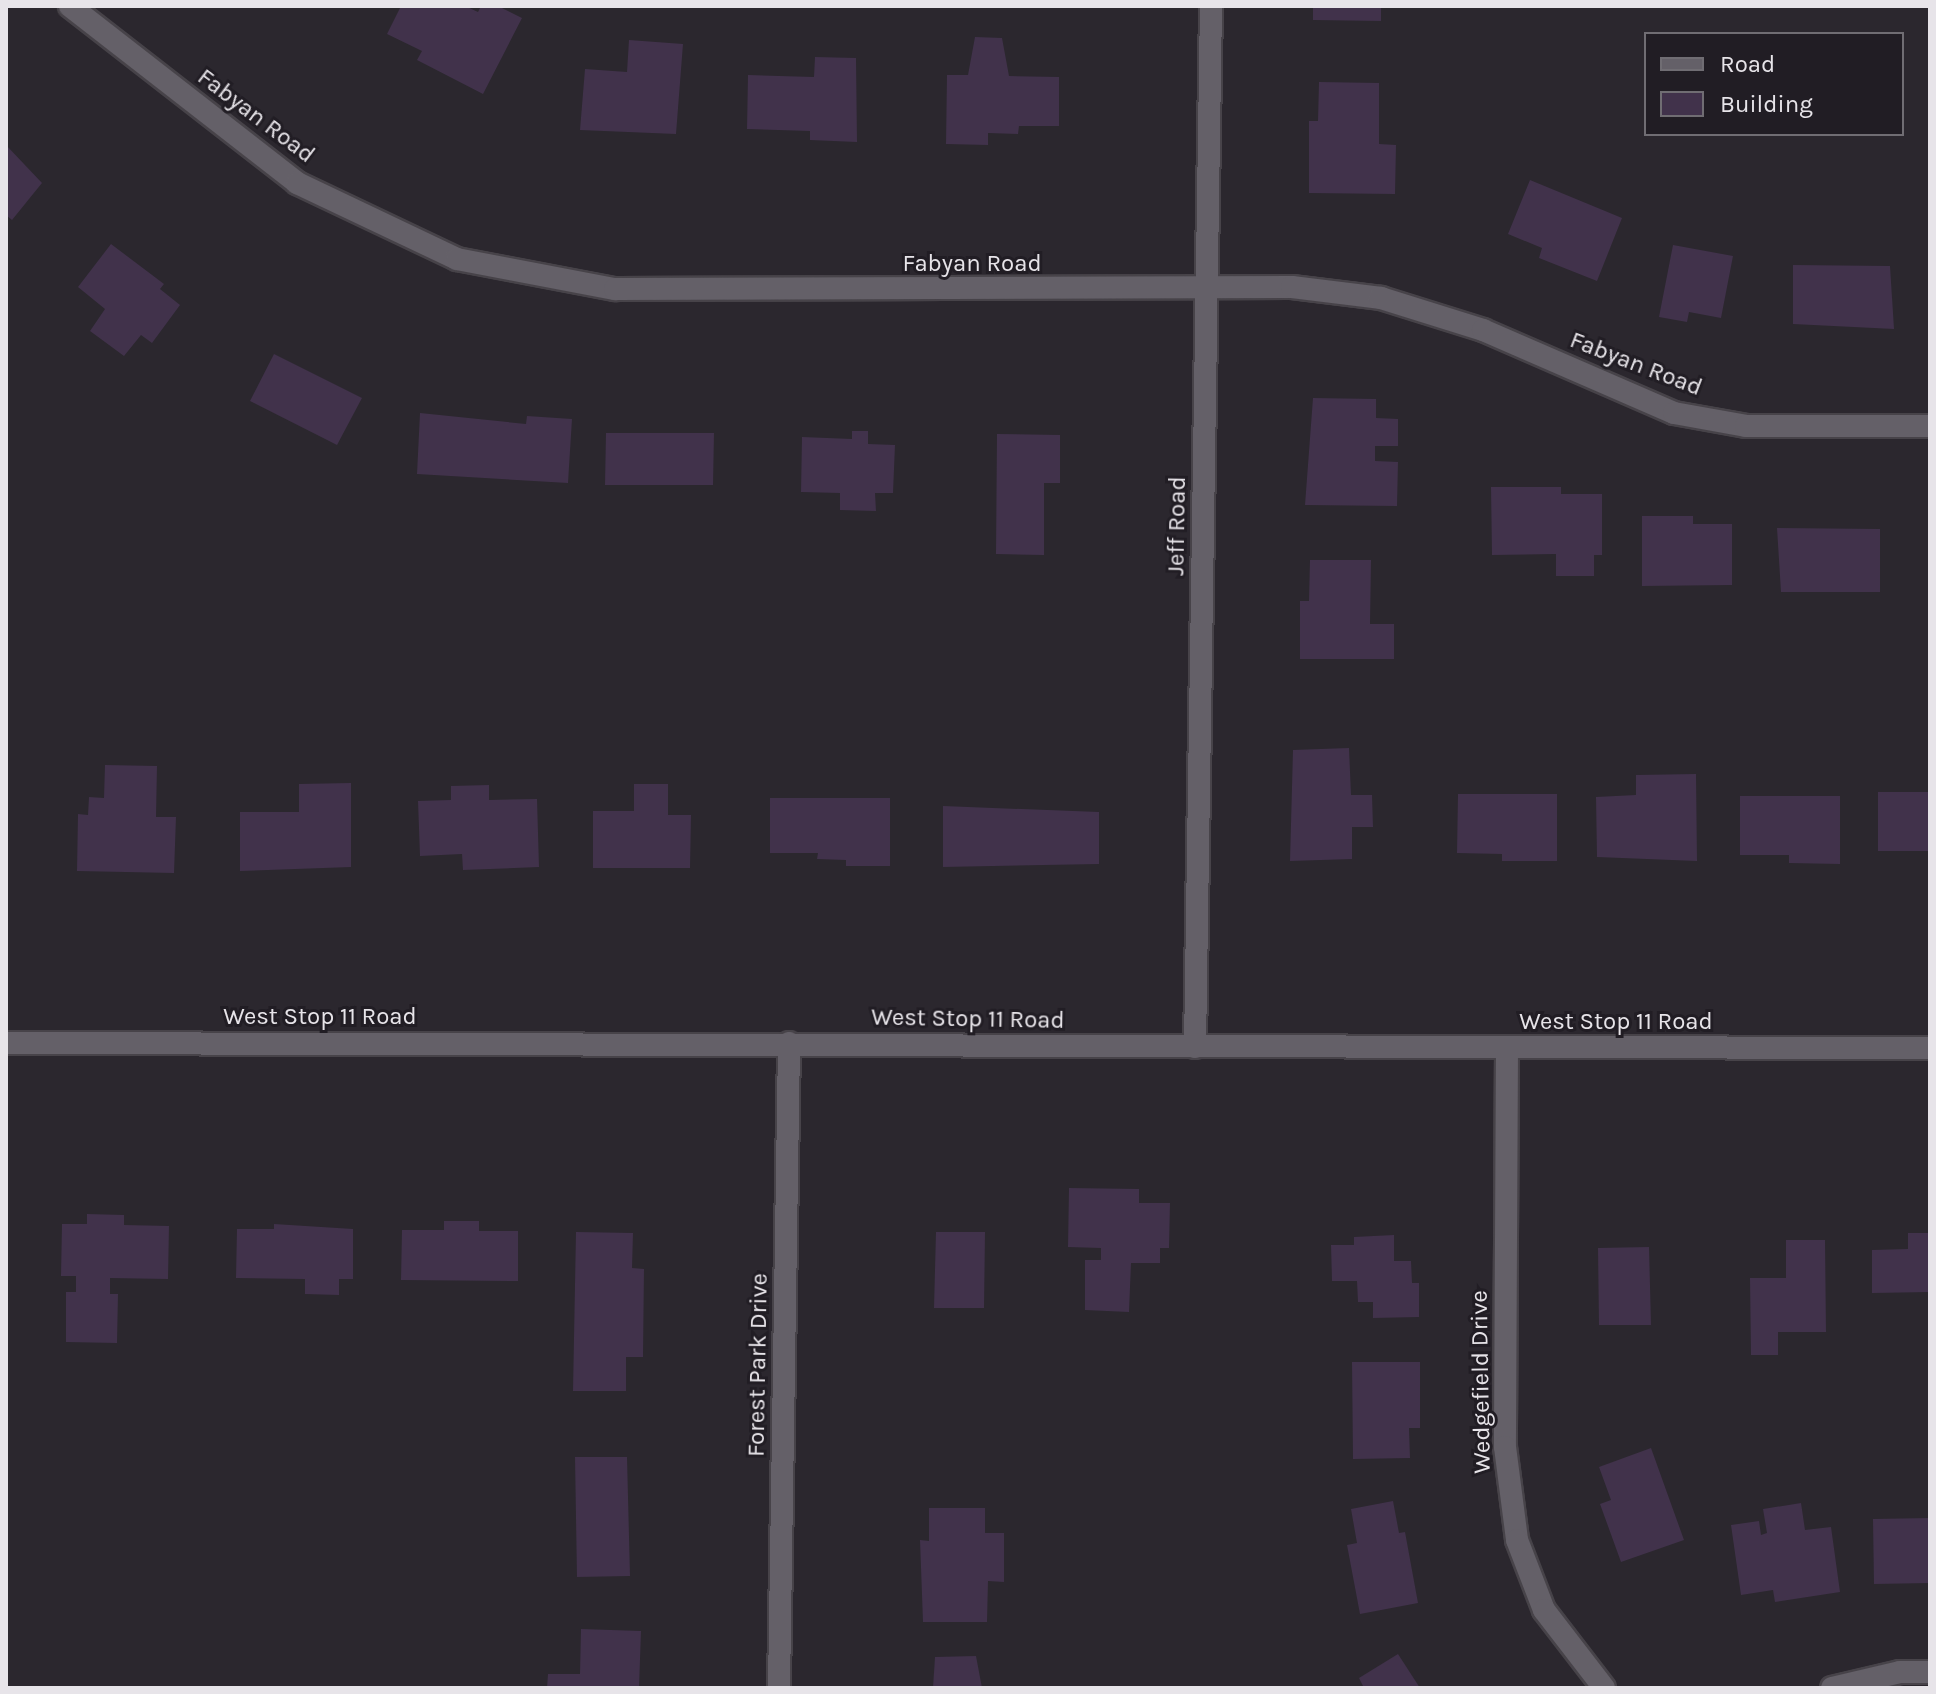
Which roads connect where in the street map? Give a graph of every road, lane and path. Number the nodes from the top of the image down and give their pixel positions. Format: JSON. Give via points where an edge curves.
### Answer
{"nodes":[{"id":1,"x":70,"y":6,"type":"edge"},
{"id":2,"x":1211,"y":6,"type":"edge"},
{"id":3,"x":1207,"y":290,"type":"junction"},
{"id":4,"x":1930,"y":426,"type":"edge"},
{"id":5,"x":6,"y":1043,"type":"edge"},
{"id":6,"x":789,"y":1043,"type":"junction"},
{"id":7,"x":1195,"y":1047,"type":"junction"},
{"id":8,"x":1507,"y":1048,"type":"junction"},
{"id":9,"x":1930,"y":1048,"type":"edge"},
{"id":10,"x":1930,"y":1672,"type":"edge"},
{"id":11,"x":779,"y":1688,"type":"edge"},
{"id":12,"x":1604,"y":1688,"type":"edge"},
{"id":13,"x":1832,"y":1688,"type":"edge"}],
"edges":[{"from":1,"to":3,"type":"street","name":"Fabyan Road","via":[[297,183],[457,259],[615,289]]},
{"from":2,"to":3,"type":"street","name":"Jeff Road"},
{"from":3,"to":4,"type":"street","name":"Fabyan Road","via":[[1292,287],[1381,298],[1483,330],[1674,413],[1732,424]]},
{"from":3,"to":7,"type":"street","name":"Jeff Road"},
{"from":5,"to":6,"type":"street","name":"West Stop 11 Road"},
{"from":6,"to":7,"type":"street","name":"West Stop 11 Road"},
{"from":6,"to":11,"type":"street","name":"Forest Park Drive"},
{"from":7,"to":8,"type":"street","name":"West Stop 11 Road"},
{"from":8,"to":9,"type":"street","name":"West Stop 11 Road"},
{"from":8,"to":12,"type":"street","name":"Wedgefield Drive","via":[[1505,1447],[1517,1540],[1544,1610]]},
{"from":10,"to":13,"type":"street","via":[[1900,1672]]}]}
